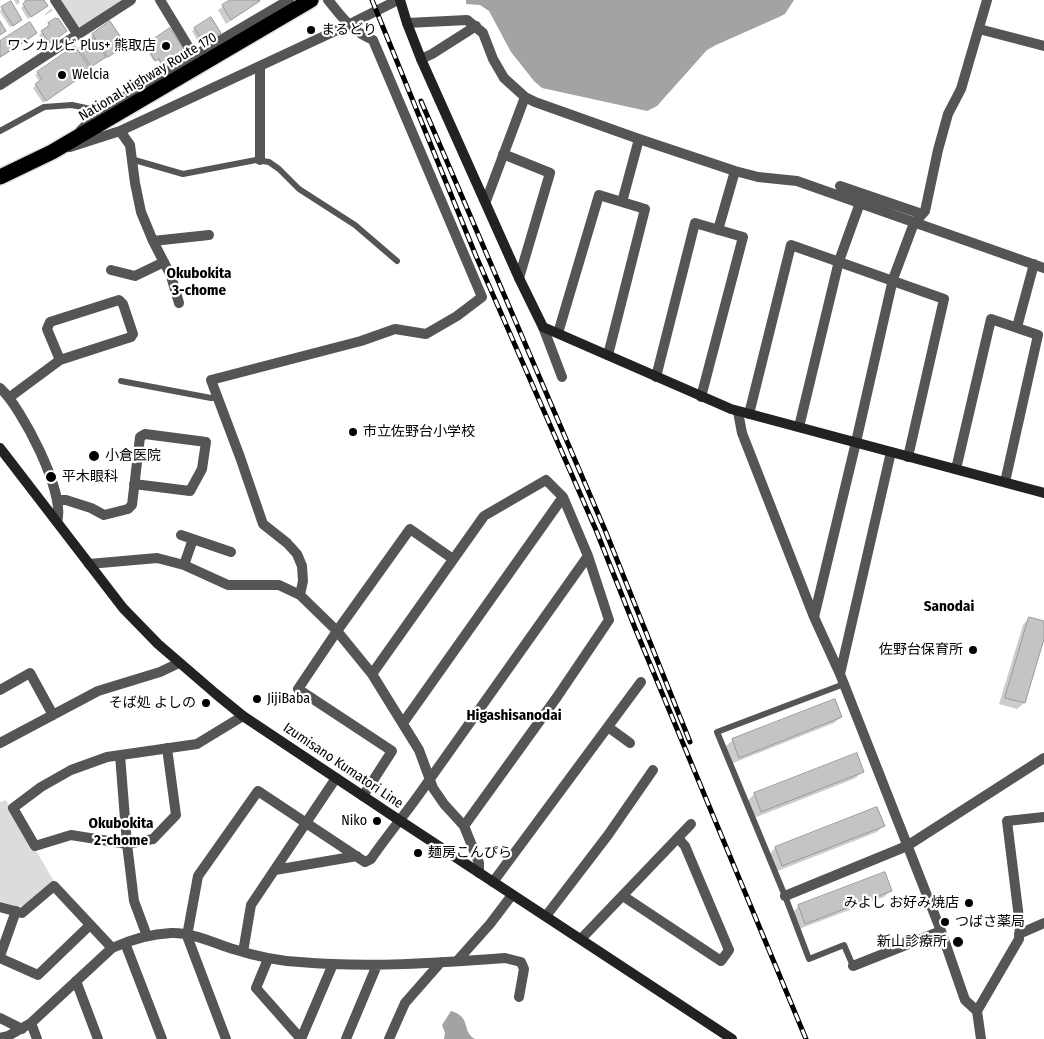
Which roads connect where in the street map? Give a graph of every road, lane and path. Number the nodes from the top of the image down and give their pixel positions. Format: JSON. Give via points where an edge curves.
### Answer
{"nodes":[{"id":1,"x":55,"y":0,"type":"edge"},
{"id":2,"x":132,"y":0,"type":"edge"},
{"id":3,"x":160,"y":0,"type":"edge"},
{"id":4,"x":289,"y":0,"type":"edge"},
{"id":5,"x":311,"y":0,"type":"edge"},
{"id":6,"x":328,"y":0,"type":"edge"},
{"id":7,"x":399,"y":0,"type":"edge"},
{"id":8,"x":987,"y":0,"type":"edge"},
{"id":9,"x":407,"y":24,"type":"junction"},
{"id":10,"x":348,"y":25,"type":"junction"},
{"id":11,"x":476,"y":26,"type":"junction"},
{"id":12,"x":979,"y":29,"type":"junction"},
{"id":13,"x":78,"y":35,"type":"junction"},
{"id":14,"x":1044,"y":46,"type":"edge"},
{"id":15,"x":194,"y":56,"type":"junction"},
{"id":16,"x":421,"y":59,"type":"junction"},
{"id":17,"x":260,"y":67,"type":"junction"},
{"id":18,"x":0,"y":85,"type":"edge"},
{"id":19,"x":525,"y":96,"type":"junction"},
{"id":20,"x":100,"y":111,"type":"junction"},
{"id":21,"x":120,"y":131,"type":"junction"},
{"id":22,"x":0,"y":132,"type":"edge"},
{"id":23,"x":639,"y":140,"type":"junction"},
{"id":24,"x":66,"y":144,"type":"junction"},
{"id":25,"x":52,"y":152,"type":"junction"},
{"id":26,"x":503,"y":154,"type":"junction"},
{"id":27,"x":131,"y":159,"type":"junction"},
{"id":28,"x":260,"y":160,"type":"junction"},
{"id":29,"x":735,"y":171,"type":"junction"},
{"id":30,"x":0,"y":177,"type":"edge"},
{"id":31,"x":840,"y":186,"type":"dead end"},
{"id":32,"x":486,"y":201,"type":"junction"},
{"id":33,"x":622,"y":202,"type":"junction"},
{"id":34,"x":860,"y":203,"type":"junction"},
{"id":35,"x":922,"y":214,"type":"junction"},
{"id":36,"x":914,"y":222,"type":"junction"},
{"id":37,"x":718,"y":230,"type":"junction"},
{"id":38,"x":209,"y":235,"type":"dead end"},
{"id":39,"x":153,"y":241,"type":"junction"},
{"id":40,"x":397,"y":260,"type":"dead end"},
{"id":41,"x":839,"y":261,"type":"junction"},
{"id":42,"x":164,"y":262,"type":"junction"},
{"id":43,"x":1034,"y":264,"type":"junction"},
{"id":44,"x":1044,"y":268,"type":"edge"},
{"id":45,"x":112,"y":270,"type":"dead end"},
{"id":46,"x":519,"y":278,"type":"junction"},
{"id":47,"x":892,"y":279,"type":"junction"},
{"id":48,"x":179,"y":302,"type":"dead end"},
{"id":49,"x":543,"y":327,"type":"junction"},
{"id":50,"x":1017,"y":327,"type":"junction"},
{"id":51,"x":558,"y":333,"type":"junction"},
{"id":52,"x":608,"y":355,"type":"junction"},
{"id":53,"x":60,"y":360,"type":"junction"},
{"id":54,"x":562,"y":376,"type":"dead end"},
{"id":55,"x":656,"y":377,"type":"junction"},
{"id":56,"x":121,"y":382,"type":"dead end"},
{"id":57,"x":0,"y":388,"type":"edge"},
{"id":58,"x":10,"y":397,"type":"junction"},
{"id":59,"x":701,"y":397,"type":"junction"},
{"id":60,"x":218,"y":398,"type":"junction"},
{"id":61,"x":738,"y":412,"type":"junction"},
{"id":62,"x":749,"y":414,"type":"junction"},
{"id":63,"x":799,"y":427,"type":"junction"},
{"id":64,"x":856,"y":442,"type":"junction"},
{"id":65,"x":0,"y":448,"type":"edge"},
{"id":66,"x":891,"y":452,"type":"junction"},
{"id":67,"x":908,"y":456,"type":"junction"},
{"id":68,"x":956,"y":469,"type":"junction"},
{"id":69,"x":1005,"y":482,"type":"junction"},
{"id":70,"x":134,"y":484,"type":"junction"},
{"id":71,"x":1044,"y":493,"type":"edge"},
{"id":72,"x":563,"y":497,"type":"junction"},
{"id":73,"x":57,"y":500,"type":"junction"},
{"id":74,"x":57,"y":522,"type":"junction"},
{"id":75,"x":181,"y":535,"type":"dead end"},
{"id":76,"x":194,"y":539,"type":"junction"},
{"id":77,"x":231,"y":552,"type":"dead end"},
{"id":78,"x":588,"y":556,"type":"junction"},
{"id":79,"x":453,"y":559,"type":"junction"},
{"id":80,"x":89,"y":564,"type":"junction"},
{"id":81,"x":184,"y":565,"type":"junction"},
{"id":82,"x":300,"y":595,"type":"junction"},
{"id":83,"x":814,"y":617,"type":"junction"},
{"id":84,"x":337,"y":631,"type":"junction"},
{"id":85,"x":179,"y":663,"type":"junction"},
{"id":86,"x":372,"y":674,"type":"junction"},
{"id":87,"x":842,"y":679,"type":"junction"},
{"id":88,"x":641,"y":682,"type":"dead end"},
{"id":89,"x":0,"y":690,"type":"edge"},
{"id":90,"x":53,"y":715,"type":"junction"},
{"id":91,"x":243,"y":716,"type":"junction"},
{"id":92,"x":403,"y":723,"type":"junction"},
{"id":93,"x":608,"y":727,"type":"junction"},
{"id":94,"x":0,"y":743,"type":"edge"},
{"id":95,"x":630,"y":743,"type":"dead end"},
{"id":96,"x":167,"y":748,"type":"junction"},
{"id":97,"x":120,"y":755,"type":"junction"},
{"id":98,"x":1044,"y":758,"type":"edge"},
{"id":99,"x":653,"y":770,"type":"dead end"},
{"id":100,"x":336,"y":778,"type":"junction"},
{"id":101,"x":430,"y":779,"type":"junction"},
{"id":102,"x":363,"y":796,"type":"junction"},
{"id":103,"x":1044,"y":816,"type":"edge"},
{"id":104,"x":399,"y":820,"type":"junction"},
{"id":105,"x":307,"y":824,"type":"junction"},
{"id":106,"x":691,"y":824,"type":"dead end"},
{"id":107,"x":464,"y":826,"type":"junction"},
{"id":108,"x":678,"y":838,"type":"junction"},
{"id":109,"x":127,"y":844,"type":"junction"},
{"id":110,"x":907,"y":846,"type":"junction"},
{"id":111,"x":357,"y":856,"type":"junction"},
{"id":112,"x":275,"y":870,"type":"junction"},
{"id":113,"x":479,"y":873,"type":"junction"},
{"id":114,"x":493,"y":882,"type":"junction"},
{"id":115,"x":512,"y":894,"type":"junction"},
{"id":116,"x":623,"y":896,"type":"junction"},
{"id":117,"x":785,"y":896,"type":"junction"},
{"id":118,"x":0,"y":907,"type":"edge"},
{"id":119,"x":16,"y":911,"type":"junction"},
{"id":120,"x":546,"y":916,"type":"junction"},
{"id":121,"x":1044,"y":923,"type":"edge"},
{"id":122,"x":90,"y":925,"type":"junction"},
{"id":123,"x":941,"y":931,"type":"junction"},
{"id":124,"x":1019,"y":934,"type":"junction"},
{"id":125,"x":147,"y":936,"type":"junction"},
{"id":126,"x":188,"y":936,"type":"junction"},
{"id":127,"x":581,"y":939,"type":"junction"},
{"id":128,"x":125,"y":943,"type":"junction"},
{"id":129,"x":112,"y":948,"type":"junction"},
{"id":130,"x":243,"y":952,"type":"junction"},
{"id":131,"x":0,"y":957,"type":"edge"},
{"id":132,"x":268,"y":959,"type":"junction"},
{"id":133,"x":457,"y":961,"type":"junction"},
{"id":134,"x":441,"y":962,"type":"junction"},
{"id":135,"x":333,"y":964,"type":"junction"},
{"id":136,"x":377,"y":965,"type":"junction"},
{"id":137,"x":853,"y":966,"type":"joint"},
{"id":138,"x":76,"y":981,"type":"junction"},
{"id":139,"x":519,"y":997,"type":"dead end"},
{"id":140,"x":977,"y":1011,"type":"junction"},
{"id":141,"x":0,"y":1018,"type":"edge"},
{"id":142,"x":27,"y":1026,"type":"junction"},
{"id":143,"x":0,"y":1038,"type":"edge"},
{"id":144,"x":37,"y":1039,"type":"edge"},
{"id":145,"x":98,"y":1039,"type":"edge"},
{"id":146,"x":162,"y":1039,"type":"edge"},
{"id":147,"x":226,"y":1039,"type":"edge"},
{"id":148,"x":301,"y":1039,"type":"edge"},
{"id":149,"x":346,"y":1039,"type":"edge"},
{"id":150,"x":389,"y":1039,"type":"edge"},
{"id":151,"x":732,"y":1039,"type":"edge"},
{"id":152,"x":980,"y":1039,"type":"edge"}],
"edges":[{"from":1,"to":13,"type":"street"},
{"from":2,"to":13,"type":"street"},
{"from":3,"to":15,"type":"street"},
{"from":4,"to":15,"type":"street"},
{"from":5,"to":24,"type":"highway","name":"National Highway Route 170"},
{"from":6,"to":10,"type":"street"},
{"from":7,"to":9,"type":"main road"},
{"from":7,"to":10,"type":"street"},
{"from":8,"to":12,"type":"street"},
{"from":9,"to":11,"type":"street","via":[[467,20]]},
{"from":9,"to":16,"type":"main road"},
{"from":10,"to":17,"type":"street"},
{"from":10,"to":60,"type":"street","via":[[373,40],[482,297],[426,334],[395,329],[211,380]]},
{"from":11,"to":16,"type":"street"},
{"from":11,"to":19,"type":"street","via":[[483,33],[504,78]]},
{"from":12,"to":14,"type":"street"},
{"from":12,"to":35,"type":"street","via":[[961,89],[948,114]]},
{"from":13,"to":18,"type":"street"},
{"from":15,"to":20,"type":"street"},
{"from":16,"to":32,"type":"main road"},
{"from":17,"to":21,"type":"street"},
{"from":17,"to":28,"type":"street"},
{"from":19,"to":23,"type":"street"},
{"from":19,"to":26,"type":"street"},
{"from":20,"to":22,"type":"lane","via":[[72,105],[44,107]]},
{"from":20,"to":24,"type":"street"},
{"from":21,"to":25,"type":"street"},
{"from":21,"to":27,"type":"street","via":[[130,145]]},
{"from":23,"to":29,"type":"street"},
{"from":23,"to":33,"type":"street"},
{"from":24,"to":25,"type":"highway","name":"National Highway Route 170"},
{"from":25,"to":30,"type":"highway","name":"National Highway Route 170"},
{"from":26,"to":32,"type":"street"},
{"from":26,"to":46,"type":"street","via":[[550,173]]},
{"from":27,"to":28,"type":"lane","via":[[183,174]]},
{"from":27,"to":39,"type":"street","via":[[141,212]]},
{"from":28,"to":40,"type":"lane","via":[[280,169],[299,189],[355,225]]},
{"from":29,"to":34,"type":"street","via":[[797,181]]},
{"from":29,"to":37,"type":"street"},
{"from":31,"to":35,"type":"street"},
{"from":32,"to":46,"type":"main road"},
{"from":33,"to":51,"type":"street","via":[[598,195]]},
{"from":33,"to":52,"type":"street","via":[[645,209]]},
{"from":34,"to":36,"type":"street"},
{"from":34,"to":41,"type":"street"},
{"from":35,"to":36,"type":"street"},
{"from":36,"to":43,"type":"street"},
{"from":36,"to":47,"type":"street"},
{"from":37,"to":55,"type":"street","via":[[695,223]]},
{"from":37,"to":59,"type":"street","via":[[743,237]]},
{"from":38,"to":39,"type":"street"},
{"from":39,"to":42,"type":"street"},
{"from":41,"to":47,"type":"street"},
{"from":41,"to":62,"type":"street","via":[[791,245]]},
{"from":41,"to":63,"type":"street"},
{"from":42,"to":45,"type":"street","via":[[135,276]]},
{"from":42,"to":48,"type":"street"},
{"from":43,"to":44,"type":"street"},
{"from":43,"to":50,"type":"street"},
{"from":46,"to":49,"type":"main road"},
{"from":47,"to":64,"type":"street"},
{"from":47,"to":67,"type":"street","via":[[944,298]]},
{"from":49,"to":51,"type":"main road"},
{"from":49,"to":54,"type":"street"},
{"from":50,"to":68,"type":"street","via":[[991,319]]},
{"from":50,"to":69,"type":"street","via":[[1038,335]]},
{"from":51,"to":52,"type":"main road"},
{"from":52,"to":55,"type":"main road"},
{"from":53,"to":53,"type":"street","via":[[131,337],[133,334],[123,304],[119,300],[50,322],[47,329]]},
{"from":53,"to":58,"type":"street"},
{"from":55,"to":59,"type":"main road"},
{"from":56,"to":60,"type":"lane"},
{"from":57,"to":58,"type":"street"},
{"from":58,"to":73,"type":"street","via":[[44,460]]},
{"from":59,"to":61,"type":"main road"},
{"from":60,"to":82,"type":"street","via":[[263,524],[287,543],[302,566]]},
{"from":61,"to":62,"type":"main road"},
{"from":61,"to":83,"type":"street","via":[[742,433]]},
{"from":62,"to":63,"type":"main road"},
{"from":63,"to":64,"type":"main road"},
{"from":64,"to":66,"type":"main road"},
{"from":64,"to":83,"type":"street"},
{"from":65,"to":74,"type":"main road","name":"Izumisano Kumatori Line"},
{"from":66,"to":67,"type":"main road"},
{"from":66,"to":87,"type":"street"},
{"from":67,"to":68,"type":"main road"},
{"from":68,"to":69,"type":"main road"},
{"from":69,"to":71,"type":"main road"},
{"from":70,"to":70,"type":"street","via":[[140,437],[145,434],[206,442],[202,469],[190,491]]},
{"from":70,"to":73,"type":"street","via":[[132,505],[110,514]]},
{"from":72,"to":78,"type":"street"},
{"from":72,"to":79,"type":"street","via":[[546,480],[484,516]]},
{"from":72,"to":92,"type":"street"},
{"from":73,"to":74,"type":"street"},
{"from":74,"to":80,"type":"main road","name":"Izumisano Kumatori Line"},
{"from":75,"to":76,"type":"street"},
{"from":76,"to":77,"type":"street"},
{"from":76,"to":81,"type":"street"},
{"from":78,"to":101,"type":"street"},
{"from":78,"to":107,"type":"street","via":[[609,620]]},
{"from":79,"to":84,"type":"street","via":[[410,529]]},
{"from":79,"to":86,"type":"street"},
{"from":80,"to":81,"type":"street","via":[[157,558]]},
{"from":80,"to":85,"type":"main road","name":"Izumisano Kumatori Line","via":[[123,608]]},
{"from":81,"to":82,"type":"street","via":[[228,585],[279,585]]},
{"from":82,"to":84,"type":"street"},
{"from":83,"to":87,"type":"street"},
{"from":84,"to":86,"type":"street"},
{"from":84,"to":102,"type":"street","via":[[298,689],[392,750]]},
{"from":85,"to":90,"type":"street","via":[[98,692]]},
{"from":85,"to":91,"type":"main road","name":"Izumisano Kumatori Line"},
{"from":86,"to":92,"type":"street"},
{"from":87,"to":110,"type":"street"},
{"from":87,"to":117,"type":"lane","via":[[717,732]]},
{"from":88,"to":93,"type":"street"},
{"from":89,"to":90,"type":"street","via":[[30,673]]},
{"from":90,"to":94,"type":"street"},
{"from":91,"to":96,"type":"street","via":[[197,744]]},
{"from":91,"to":100,"type":"main road","name":"Izumisano Kumatori Line"},
{"from":92,"to":101,"type":"street","via":[[419,750]]},
{"from":93,"to":95,"type":"street"},
{"from":93,"to":114,"type":"street"},
{"from":96,"to":97,"type":"street"},
{"from":96,"to":109,"type":"street","via":[[176,814],[153,839]]},
{"from":97,"to":109,"type":"street"},
{"from":97,"to":109,"type":"street","via":[[71,770],[12,808],[35,846],[72,835]]},
{"from":98,"to":110,"type":"street"},
{"from":99,"to":120,"type":"street"},
{"from":100,"to":102,"type":"main road","name":"Izumisano Kumatori Line"},
{"from":100,"to":105,"type":"street"},
{"from":101,"to":104,"type":"street"},
{"from":101,"to":107,"type":"street","via":[[444,804]]},
{"from":102,"to":104,"type":"main road","name":"Izumisano Kumatori Line"},
{"from":103,"to":124,"type":"street","via":[[1007,821]]},
{"from":104,"to":111,"type":"street","via":[[371,859],[365,862]]},
{"from":104,"to":113,"type":"main road","name":"Izumisano Kumatori Line"},
{"from":105,"to":111,"type":"street"},
{"from":105,"to":112,"type":"street"},
{"from":105,"to":126,"type":"street","via":[[258,791],[198,876]]},
{"from":106,"to":108,"type":"street"},
{"from":107,"to":113,"type":"street","via":[[479,863]]},
{"from":108,"to":116,"type":"street"},
{"from":108,"to":116,"type":"street","via":[[685,846],[729,950],[721,961]]},
{"from":109,"to":125,"type":"street","via":[[134,901]]},
{"from":110,"to":117,"type":"street"},
{"from":110,"to":123,"type":"street"},
{"from":111,"to":112,"type":"street"},
{"from":112,"to":130,"type":"street","via":[[251,905]]},
{"from":113,"to":114,"type":"main road","name":"Izumisano Kumatori Line"},
{"from":114,"to":115,"type":"main road","name":"Izumisano Kumatori Line"},
{"from":115,"to":120,"type":"main road","name":"Izumisano Kumatori Line"},
{"from":115,"to":133,"type":"street"},
{"from":116,"to":127,"type":"street"},
{"from":117,"to":137,"type":"lane","via":[[809,960],[844,945]]},
{"from":118,"to":119,"type":"street"},
{"from":119,"to":122,"type":"street","via":[[22,913],[54,886]]},
{"from":119,"to":131,"type":"street"},
{"from":120,"to":127,"type":"main road","name":"Izumisano Kumatori Line"},
{"from":121,"to":124,"type":"street"},
{"from":122,"to":129,"type":"street"},
{"from":122,"to":131,"type":"street","via":[[38,975]]},
{"from":123,"to":137,"type":"street"},
{"from":123,"to":140,"type":"street","via":[[966,1000]]},
{"from":124,"to":140,"type":"street"},
{"from":125,"to":126,"type":"street","via":[[172,933]]},
{"from":125,"to":128,"type":"street"},
{"from":126,"to":130,"type":"street"},
{"from":126,"to":147,"type":"street"},
{"from":127,"to":151,"type":"main road","name":"Izumisano Kumatori Line"},
{"from":128,"to":129,"type":"street"},
{"from":128,"to":146,"type":"street"},
{"from":129,"to":138,"type":"street"},
{"from":130,"to":132,"type":"street"},
{"from":132,"to":135,"type":"street"},
{"from":132,"to":148,"type":"street","via":[[256,988]]},
{"from":133,"to":134,"type":"street"},
{"from":133,"to":139,"type":"street","via":[[505,958],[521,962],[524,969]]},
{"from":134,"to":136,"type":"street"},
{"from":134,"to":150,"type":"street","via":[[405,1002]]},
{"from":135,"to":136,"type":"street"},
{"from":135,"to":148,"type":"street"},
{"from":136,"to":149,"type":"street"},
{"from":138,"to":142,"type":"street"},
{"from":138,"to":145,"type":"street"},
{"from":140,"to":152,"type":"street"},
{"from":141,"to":142,"type":"street"},
{"from":142,"to":143,"type":"street"},
{"from":142,"to":144,"type":"street"}]}
